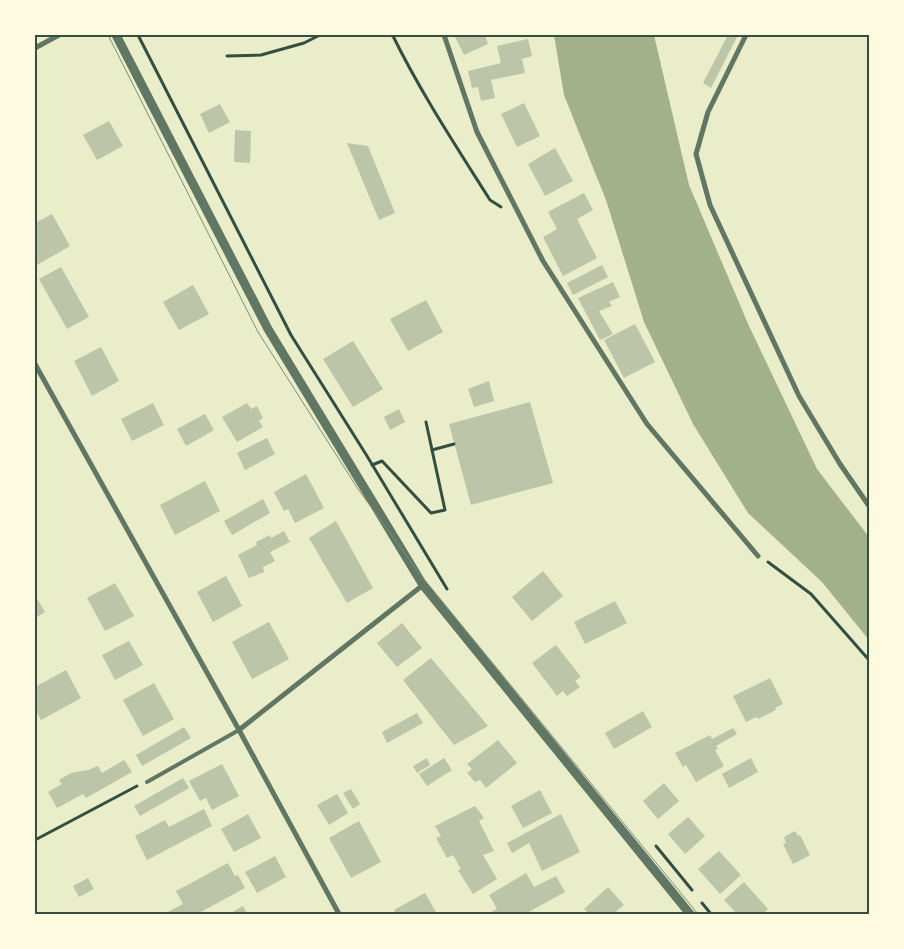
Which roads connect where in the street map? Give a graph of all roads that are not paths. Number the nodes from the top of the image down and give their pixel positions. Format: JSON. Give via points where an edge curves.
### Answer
{"nodes":[{"id":1,"x":59,"y":35,"type":"edge"},
{"id":2,"x":116,"y":35,"type":"edge"},
{"id":3,"x":444,"y":35,"type":"edge"},
{"id":4,"x":746,"y":35,"type":"edge"},
{"id":5,"x":35,"y":48,"type":"edge"},
{"id":6,"x":35,"y":364,"type":"edge"},
{"id":7,"x":869,"y":506,"type":"edge"},
{"id":8,"x":758,"y":556,"type":"road end"},
{"id":9,"x":423,"y":585,"type":"junction"},
{"id":10,"x":239,"y":730,"type":"junction"},
{"id":11,"x":147,"y":782,"type":"road end"},
{"id":12,"x":339,"y":914,"type":"edge"},
{"id":13,"x":690,"y":914,"type":"edge"}],
"edges":[{"from":1,"to":5,"type":"street"},
{"from":2,"to":9,"type":"street","via":[[268,329]]},
{"from":3,"to":8,"type":"street","via":[[477,132],[543,261],[648,424]]},
{"from":4,"to":7,"type":"street","via":[[708,112],[696,154],[710,204],[799,396]]},
{"from":6,"to":10,"type":"street"},
{"from":9,"to":10,"type":"street"},
{"from":9,"to":13,"type":"street"},
{"from":10,"to":11,"type":"lane"},
{"from":10,"to":12,"type":"street"}]}
